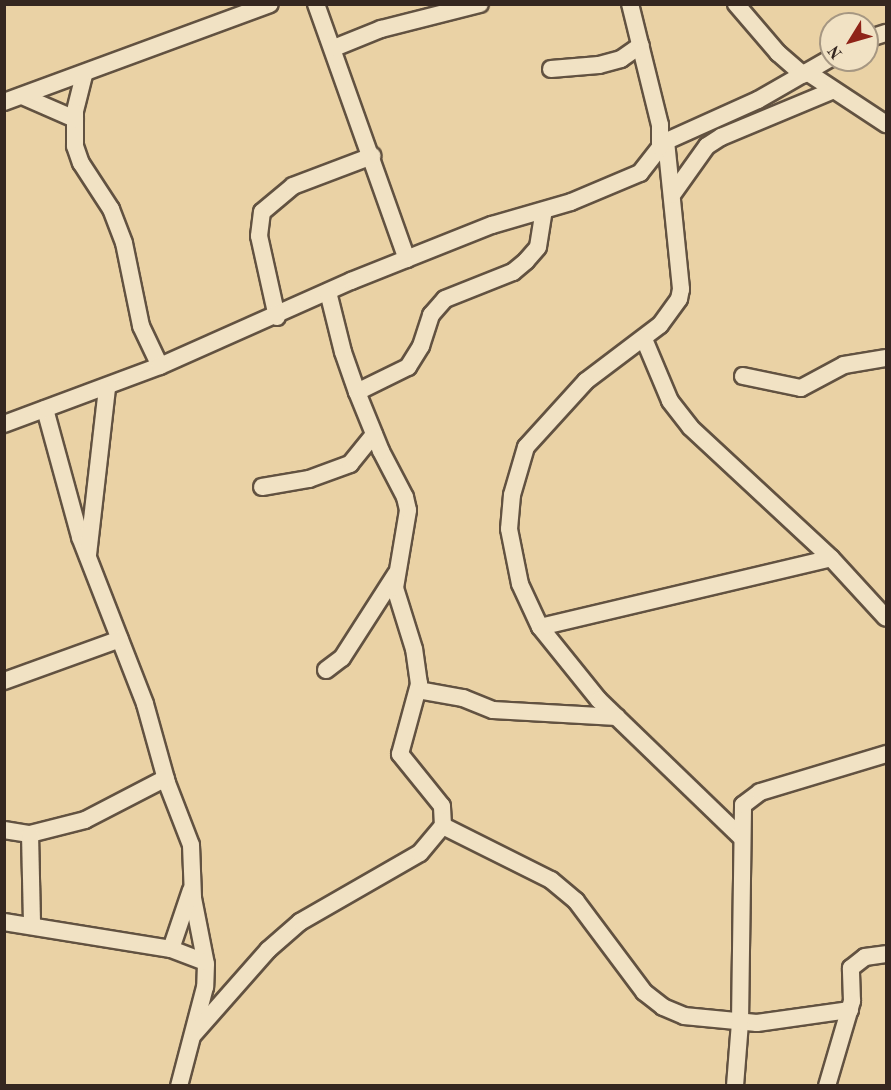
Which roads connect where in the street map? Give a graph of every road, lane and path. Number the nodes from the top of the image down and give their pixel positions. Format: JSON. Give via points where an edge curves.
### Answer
{"nodes":[{"id":1,"x":270,"y":4,"type":"edge"},
{"id":2,"x":316,"y":4,"type":"edge"},
{"id":3,"x":480,"y":4,"type":"edge"},
{"id":4,"x":630,"y":4,"type":"edge"},
{"id":5,"x":736,"y":4,"type":"edge"},
{"id":6,"x":641,"y":45,"type":"junction"},
{"id":7,"x":334,"y":48,"type":"junction"},
{"id":8,"x":819,"y":65,"type":"edge"},
{"id":9,"x":551,"y":69,"type":"dead end"},
{"id":10,"x":805,"y":74,"type":"junction"},
{"id":11,"x":84,"y":75,"type":"junction"},
{"id":12,"x":834,"y":90,"type":"junction"},
{"id":13,"x":22,"y":96,"type":"junction"},
{"id":14,"x":4,"y":102,"type":"edge"},
{"id":15,"x":75,"y":119,"type":"junction"},
{"id":16,"x":886,"y":124,"type":"edge"},
{"id":17,"x":663,"y":142,"type":"junction"},
{"id":18,"x":372,"y":156,"type":"junction"},
{"id":19,"x":672,"y":195,"type":"junction"},
{"id":20,"x":544,"y":210,"type":"junction"},
{"id":21,"x":407,"y":259,"type":"junction"},
{"id":22,"x":328,"y":292,"type":"junction"},
{"id":23,"x":277,"y":317,"type":"junction"},
{"id":24,"x":644,"y":339,"type":"junction"},
{"id":25,"x":886,"y":358,"type":"edge"},
{"id":26,"x":160,"y":366,"type":"junction"},
{"id":27,"x":743,"y":376,"type":"dead end"},
{"id":28,"x":106,"y":387,"type":"junction"},
{"id":29,"x":357,"y":392,"type":"junction"},
{"id":30,"x":45,"y":409,"type":"junction"},
{"id":31,"x":4,"y":424,"type":"edge"},
{"id":32,"x":374,"y":434,"type":"junction"},
{"id":33,"x":262,"y":487,"type":"dead end"},
{"id":34,"x":87,"y":556,"type":"junction"},
{"id":35,"x":831,"y":558,"type":"junction"},
{"id":36,"x":396,"y":573,"type":"junction"},
{"id":37,"x":886,"y":618,"type":"edge"},
{"id":38,"x":540,"y":627,"type":"junction"},
{"id":39,"x":120,"y":639,"type":"junction"},
{"id":40,"x":326,"y":670,"type":"dead end"},
{"id":41,"x":4,"y":681,"type":"edge"},
{"id":42,"x":418,"y":690,"type":"junction"},
{"id":43,"x":617,"y":717,"type":"junction"},
{"id":44,"x":886,"y":754,"type":"edge"},
{"id":45,"x":166,"y":778,"type":"junction"},
{"id":46,"x":443,"y":825,"type":"junction"},
{"id":47,"x":4,"y":830,"type":"edge"},
{"id":48,"x":30,"y":834,"type":"junction"},
{"id":49,"x":740,"y":836,"type":"junction"},
{"id":50,"x":192,"y":887,"type":"junction"},
{"id":51,"x":4,"y":922,"type":"edge"},
{"id":52,"x":32,"y":924,"type":"junction"},
{"id":53,"x":171,"y":949,"type":"junction"},
{"id":54,"x":886,"y":954,"type":"edge"},
{"id":55,"x":205,"y":962,"type":"junction"},
{"id":56,"x":850,"y":1010,"type":"junction"},
{"id":57,"x":740,"y":1022,"type":"junction"},
{"id":58,"x":194,"y":1034,"type":"junction"},
{"id":59,"x":179,"y":1086,"type":"edge"},
{"id":60,"x":735,"y":1086,"type":"edge"},
{"id":61,"x":827,"y":1086,"type":"edge"}],
"edges":[{"from":1,"to":11,"type":"street"},
{"from":2,"to":7,"type":"street"},
{"from":3,"to":7,"type":"street","via":[[381,29]]},
{"from":4,"to":6,"type":"street"},
{"from":5,"to":10,"type":"street","via":[[778,53]]},
{"from":6,"to":9,"type":"street","via":[[621,59],[599,65]]},
{"from":6,"to":17,"type":"street"},
{"from":7,"to":18,"type":"street"},
{"from":8,"to":10,"type":"street"},
{"from":10,"to":12,"type":"street"},
{"from":10,"to":17,"type":"street","via":[[758,100]]},
{"from":11,"to":13,"type":"street"},
{"from":11,"to":15,"type":"street"},
{"from":12,"to":16,"type":"street"},
{"from":12,"to":19,"type":"street","via":[[721,136],[707,146]]},
{"from":13,"to":14,"type":"street"},
{"from":13,"to":15,"type":"street"},
{"from":15,"to":26,"type":"street","via":[[75,146],[81,163],[111,209],[124,243],[141,326]]},
{"from":17,"to":19,"type":"street"},
{"from":17,"to":20,"type":"street","via":[[655,158],[640,173]]},
{"from":18,"to":21,"type":"street"},
{"from":18,"to":23,"type":"street","via":[[292,186],[262,212],[258,236]]},
{"from":19,"to":24,"type":"street","via":[[681,289],[672,312]]},
{"from":20,"to":21,"type":"street","via":[[492,225]]},
{"from":20,"to":29,"type":"street","via":[[538,247],[526,261],[513,272],[445,299],[431,315],[422,346],[408,367]]},
{"from":21,"to":22,"type":"street"},
{"from":22,"to":23,"type":"street"},
{"from":22,"to":29,"type":"street"},
{"from":23,"to":26,"type":"street"},
{"from":24,"to":35,"type":"street","via":[[670,401],[690,427]]},
{"from":24,"to":38,"type":"street","via":[[574,394],[526,447],[518,468],[509,529],[520,584]]},
{"from":25,"to":27,"type":"street","via":[[844,365],[801,388]]},
{"from":26,"to":28,"type":"street"},
{"from":28,"to":30,"type":"street"},
{"from":28,"to":34,"type":"street"},
{"from":29,"to":32,"type":"street"},
{"from":30,"to":31,"type":"street"},
{"from":30,"to":34,"type":"street","via":[[58,466]]},
{"from":32,"to":33,"type":"street","via":[[350,464],[309,479]]},
{"from":32,"to":36,"type":"street","via":[[408,510]]},
{"from":34,"to":39,"type":"street"},
{"from":35,"to":37,"type":"street"},
{"from":35,"to":38,"type":"street"},
{"from":36,"to":40,"type":"street","via":[[342,658]]},
{"from":36,"to":42,"type":"street","via":[[397,602],[414,649]]},
{"from":38,"to":43,"type":"street"},
{"from":39,"to":41,"type":"street"},
{"from":39,"to":45,"type":"street","via":[[145,704]]},
{"from":42,"to":43,"type":"street","via":[[463,698],[493,710]]},
{"from":42,"to":46,"type":"street","via":[[400,754],[442,806]]},
{"from":43,"to":49,"type":"street"},
{"from":44,"to":49,"type":"street","via":[[749,797],[743,805]]},
{"from":45,"to":48,"type":"street","via":[[85,820]]},
{"from":45,"to":50,"type":"street","via":[[191,845]]},
{"from":46,"to":57,"type":"street","via":[[551,880],[576,901],[644,992],[663,1007],[684,1016]]},
{"from":46,"to":58,"type":"street","via":[[420,853],[300,922],[268,950]]},
{"from":47,"to":48,"type":"street"},
{"from":48,"to":52,"type":"street"},
{"from":49,"to":57,"type":"street"},
{"from":50,"to":53,"type":"street"},
{"from":50,"to":55,"type":"street"},
{"from":51,"to":52,"type":"street"},
{"from":52,"to":53,"type":"street"},
{"from":53,"to":55,"type":"street"},
{"from":54,"to":56,"type":"street","via":[[865,957],[853,965]]},
{"from":55,"to":58,"type":"street","via":[[205,987]]},
{"from":56,"to":57,"type":"street"},
{"from":56,"to":61,"type":"street"},
{"from":57,"to":60,"type":"street"},
{"from":58,"to":59,"type":"street"}]}
